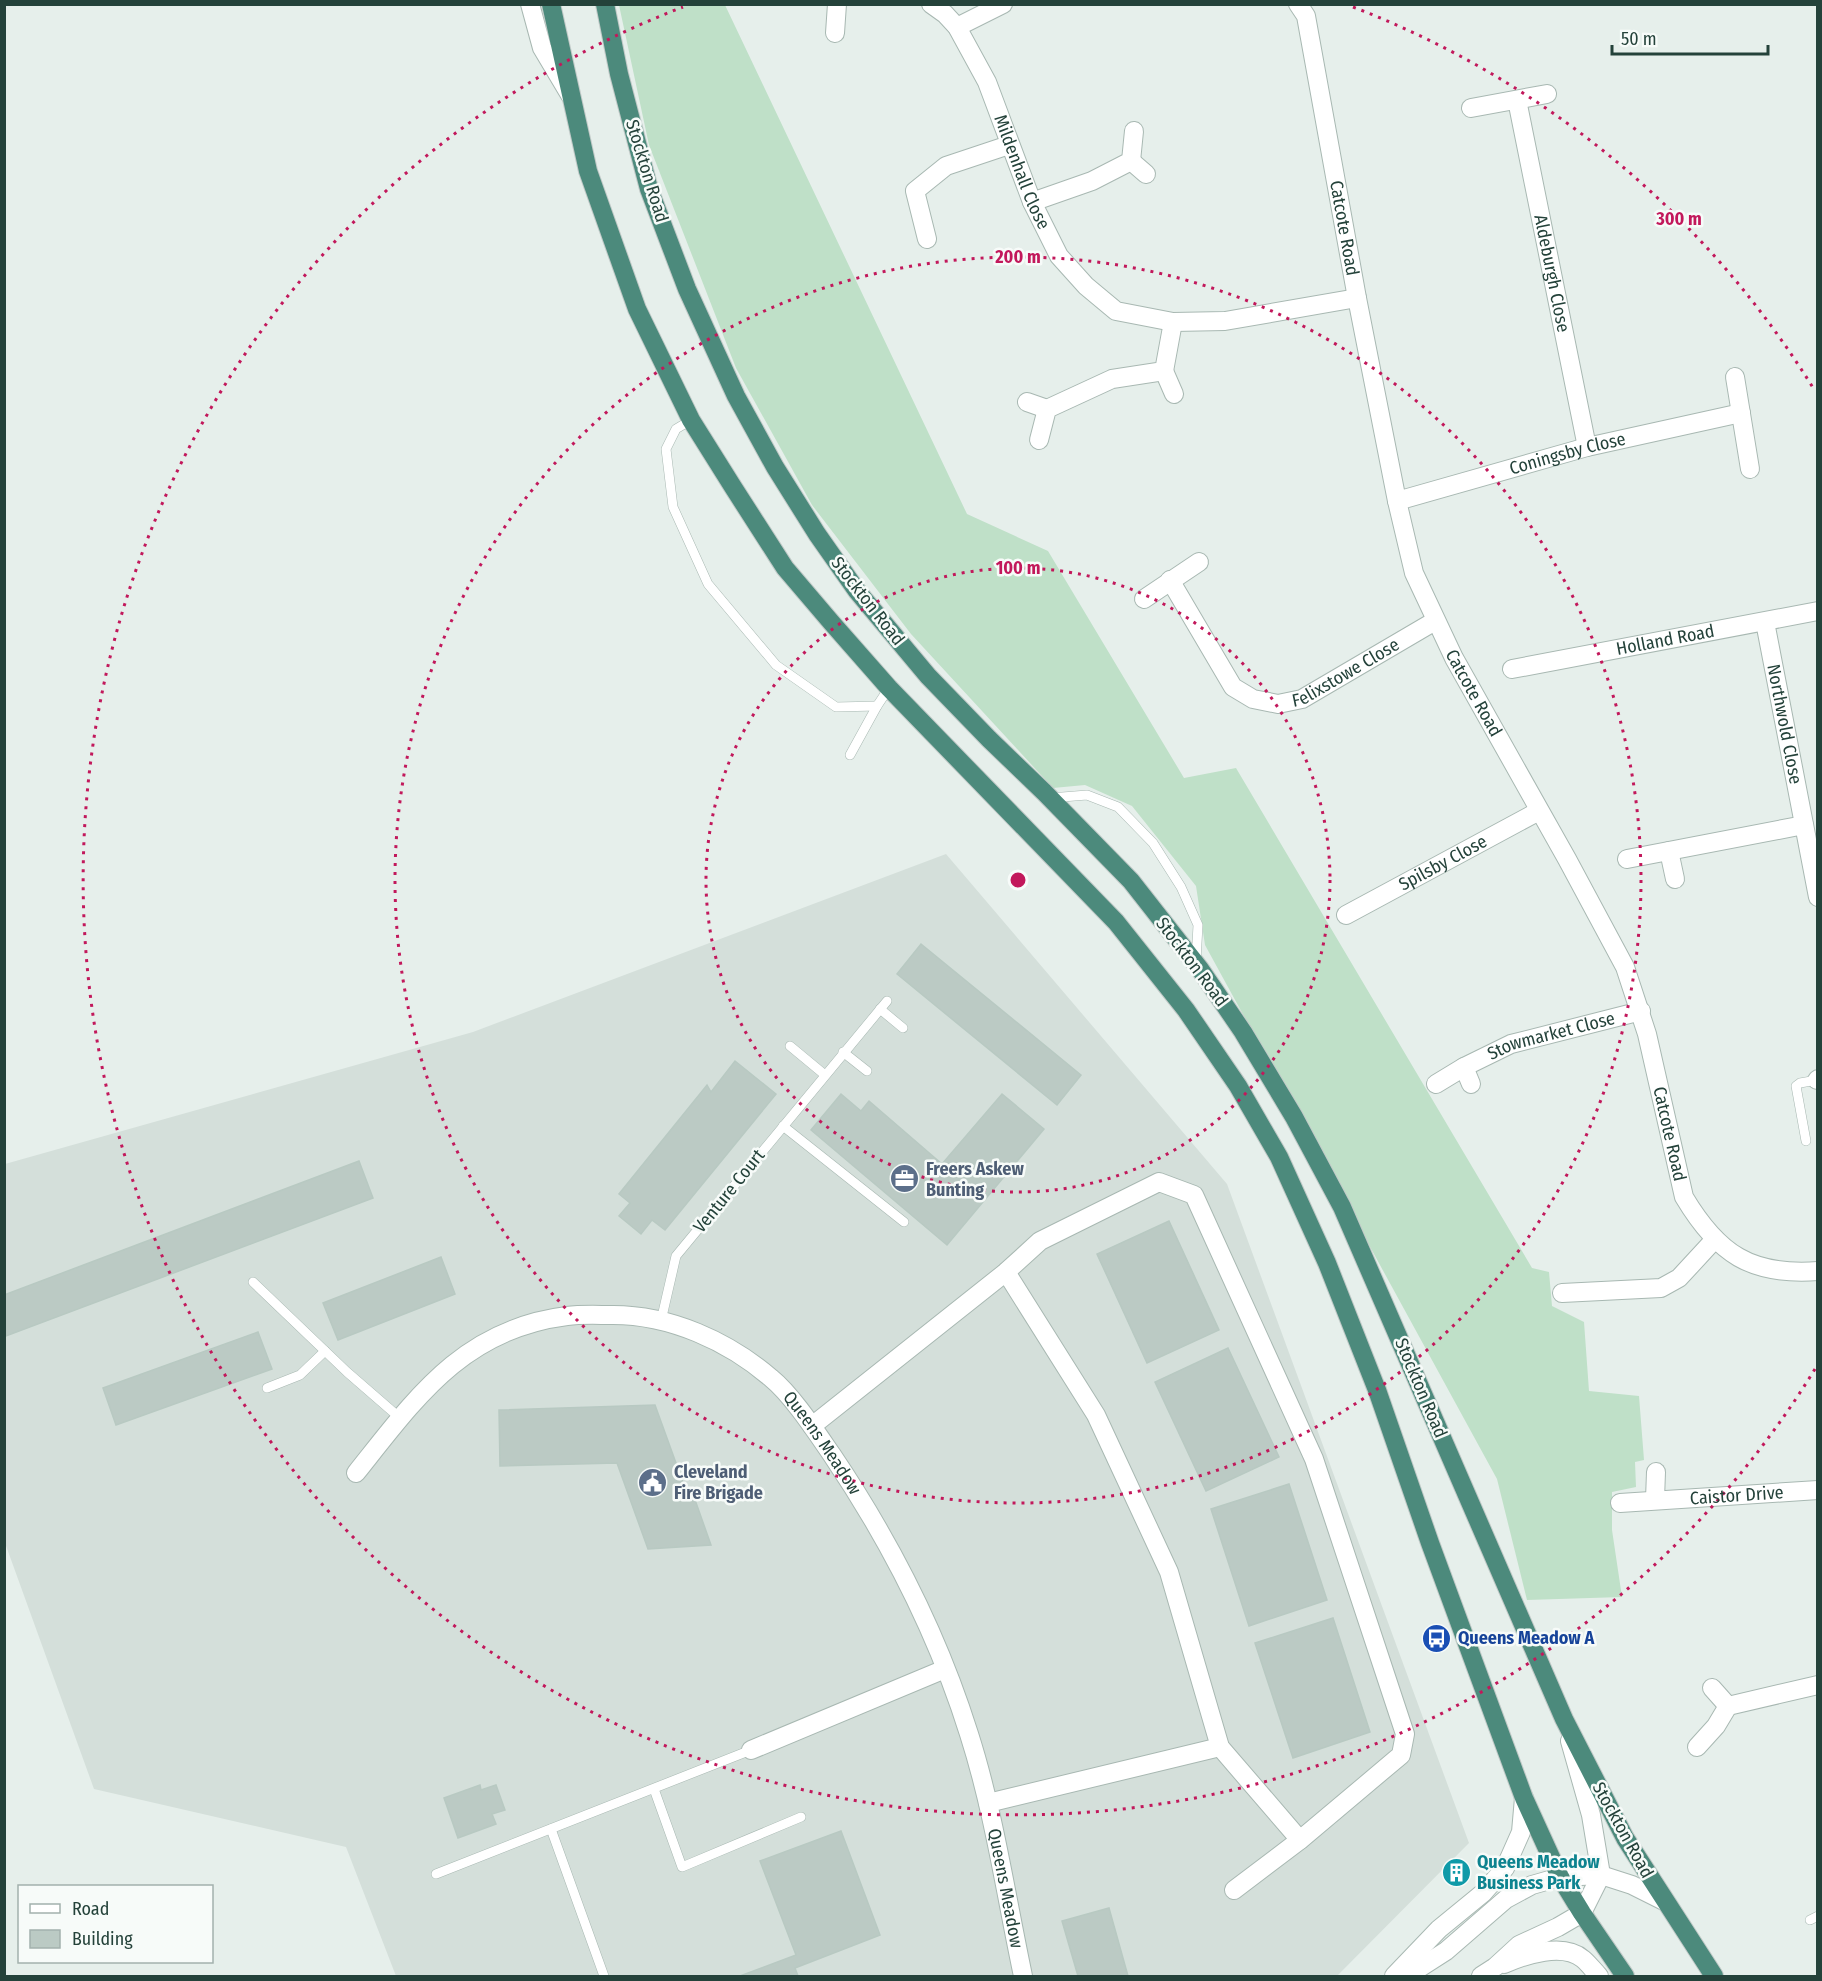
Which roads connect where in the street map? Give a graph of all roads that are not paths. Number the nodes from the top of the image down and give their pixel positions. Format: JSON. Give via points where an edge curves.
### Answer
{"nodes":[{"id":1,"x":530,"y":4,"type":"edge"},
{"id":2,"x":551,"y":4,"type":"edge"},
{"id":3,"x":605,"y":4,"type":"edge"},
{"id":4,"x":837,"y":4,"type":"edge"},
{"id":5,"x":931,"y":4,"type":"edge"},
{"id":6,"x":1003,"y":4,"type":"edge"},
{"id":7,"x":1298,"y":4,"type":"edge"},
{"id":8,"x":957,"y":27,"type":"junction"},
{"id":9,"x":835,"y":33,"type":"dead end"},
{"id":10,"x":1547,"y":94,"type":"dead end"},
{"id":11,"x":571,"y":96,"type":"junction"},
{"id":12,"x":1517,"y":100,"type":"junction"},
{"id":13,"x":1472,"y":108,"type":"dead end"},
{"id":14,"x":1134,"y":131,"type":"dead end"},
{"id":15,"x":1009,"y":145,"type":"junction"},
{"id":16,"x":1131,"y":161,"type":"junction"},
{"id":17,"x":1146,"y":174,"type":"dead end"},
{"id":18,"x":1032,"y":202,"type":"junction"},
{"id":19,"x":927,"y":239,"type":"dead end"},
{"id":20,"x":1357,"y":298,"type":"junction"},
{"id":21,"x":1173,"y":322,"type":"junction"},
{"id":22,"x":1164,"y":371,"type":"junction"},
{"id":23,"x":1735,"y":377,"type":"dead end"},
{"id":24,"x":1174,"y":394,"type":"dead end"},
{"id":25,"x":1027,"y":402,"type":"dead end"},
{"id":26,"x":1047,"y":409,"type":"junction"},
{"id":27,"x":1741,"y":413,"type":"junction"},
{"id":28,"x":691,"y":420,"type":"junction"},
{"id":29,"x":1039,"y":440,"type":"dead end"},
{"id":30,"x":1587,"y":447,"type":"junction"},
{"id":31,"x":1750,"y":469,"type":"dead end"},
{"id":32,"x":1397,"y":501,"type":"junction"},
{"id":33,"x":1198,"y":562,"type":"dead end"},
{"id":34,"x":1170,"y":580,"type":"junction"},
{"id":35,"x":1144,"y":599,"type":"dead end"},
{"id":36,"x":1818,"y":611,"type":"edge"},
{"id":37,"x":1436,"y":621,"type":"junction"},
{"id":38,"x":1765,"y":622,"type":"junction"},
{"id":39,"x":1512,"y":669,"type":"dead end"},
{"id":40,"x":889,"y":688,"type":"junction"},
{"id":41,"x":877,"y":706,"type":"junction"},
{"id":42,"x":850,"y":755,"type":"dead end"},
{"id":43,"x":1050,"y":798,"type":"junction"},
{"id":44,"x":1539,"y":811,"type":"junction"},
{"id":45,"x":1804,"y":825,"type":"junction"},
{"id":46,"x":1669,"y":851,"type":"junction"},
{"id":47,"x":1627,"y":859,"type":"dead end"},
{"id":48,"x":1675,"y":879,"type":"dead end"},
{"id":49,"x":1818,"y":897,"type":"edge"},
{"id":50,"x":1346,"y":915,"type":"dead end"},
{"id":51,"x":1196,"y":964,"type":"junction"},
{"id":52,"x":887,"y":1001,"type":"dead end"},
{"id":53,"x":880,"y":1009,"type":"junction"},
{"id":54,"x":1641,"y":1011,"type":"junction"},
{"id":55,"x":903,"y":1028,"type":"dead end"},
{"id":56,"x":790,"y":1046,"type":"dead end"},
{"id":57,"x":843,"y":1052,"type":"junction"},
{"id":58,"x":1464,"y":1067,"type":"junction"},
{"id":59,"x":867,"y":1071,"type":"dead end"},
{"id":60,"x":825,"y":1075,"type":"junction"},
{"id":61,"x":1817,"y":1080,"type":"edge"},
{"id":62,"x":1436,"y":1084,"type":"dead end"},
{"id":63,"x":1471,"y":1084,"type":"dead end"},
{"id":64,"x":783,"y":1125,"type":"junction"},
{"id":65,"x":1806,"y":1141,"type":"dead end"},
{"id":66,"x":904,"y":1222,"type":"dead end"},
{"id":67,"x":1715,"y":1239,"type":"junction"},
{"id":68,"x":1818,"y":1271,"type":"edge"},
{"id":69,"x":1006,"y":1272,"type":"junction"},
{"id":70,"x":253,"y":1282,"type":"dead end"},
{"id":71,"x":1562,"y":1293,"type":"dead end"},
{"id":72,"x":661,"y":1321,"type":"junction"},
{"id":73,"x":325,"y":1351,"type":"junction"},
{"id":74,"x":267,"y":1388,"type":"dead end"},
{"id":75,"x":400,"y":1418,"type":"junction"},
{"id":76,"x":812,"y":1426,"type":"junction"},
{"id":77,"x":1656,"y":1472,"type":"dead end"},
{"id":78,"x":356,"y":1473,"type":"dead end"},
{"id":79,"x":1818,"y":1490,"type":"edge"},
{"id":80,"x":1655,"y":1499,"type":"junction"},
{"id":81,"x":1620,"y":1503,"type":"dead end"},
{"id":82,"x":945,"y":1670,"type":"junction"},
{"id":83,"x":1818,"y":1684,"type":"edge"},
{"id":84,"x":1712,"y":1688,"type":"dead end"},
{"id":85,"x":1728,"y":1706,"type":"junction"},
{"id":86,"x":1564,"y":1719,"type":"junction"},
{"id":87,"x":1220,"y":1747,"type":"junction"},
{"id":88,"x":1698,"y":1747,"type":"dead end"},
{"id":89,"x":751,"y":1750,"type":"joint"},
{"id":90,"x":654,"y":1789,"type":"junction"},
{"id":91,"x":1524,"y":1798,"type":"junction"},
{"id":92,"x":987,"y":1803,"type":"junction"},
{"id":93,"x":801,"y":1816,"type":"dead end"},
{"id":94,"x":551,"y":1829,"type":"junction"},
{"id":95,"x":1300,"y":1840,"type":"junction"},
{"id":96,"x":436,"y":1874,"type":"dead end"},
{"id":97,"x":1600,"y":1875,"type":"junction"},
{"id":98,"x":1560,"y":1877,"type":"junction"},
{"id":99,"x":1234,"y":1890,"type":"dead end"},
{"id":100,"x":1664,"y":1901,"type":"junction"},
{"id":101,"x":1581,"y":1913,"type":"junction"},
{"id":102,"x":1488,"y":1972,"type":"edge"},
{"id":103,"x":604,"y":1977,"type":"edge"},
{"id":104,"x":1023,"y":1977,"type":"edge"},
{"id":105,"x":1394,"y":1977,"type":"edge"},
{"id":106,"x":1407,"y":1977,"type":"edge"},
{"id":107,"x":1599,"y":1977,"type":"edge"},
{"id":108,"x":1625,"y":1977,"type":"edge"},
{"id":109,"x":1714,"y":1977,"type":"edge"}],
"edges":[{"from":1,"to":11,"type":"street","via":[[542,48]]},
{"from":2,"to":11,"type":"highway","name":"Stockton Road"},
{"from":3,"to":43,"type":"highway","name":"Stockton Road","via":[[649,189],[687,289],[736,396],[775,467],[864,600],[928,676]]},
{"from":4,"to":9,"type":"street"},
{"from":5,"to":8,"type":"street","name":"Mildenhall Close"},
{"from":6,"to":8,"type":"street"},
{"from":7,"to":20,"type":"street","name":"Catcote Road","via":[[1306,16]]},
{"from":8,"to":15,"type":"street","name":"Mildenhall Close","via":[[987,81]]},
{"from":10,"to":12,"type":"street"},
{"from":11,"to":28,"type":"highway","name":"Stockton Road","via":[[588,171],[625,279]]},
{"from":12,"to":13,"type":"street"},
{"from":12,"to":30,"type":"street","name":"Aldeburgh Close"},
{"from":14,"to":16,"type":"street"},
{"from":15,"to":18,"type":"street","name":"Mildenhall Close"},
{"from":15,"to":19,"type":"street","via":[[946,166],[915,191]]},
{"from":16,"to":17,"type":"street"},
{"from":16,"to":18,"type":"street","via":[[1092,181]]},
{"from":18,"to":21,"type":"street","name":"Mildenhall Close","via":[[1059,256],[1108,305],[1116,311]]},
{"from":20,"to":21,"type":"street","name":"Mildenhall Close","via":[[1225,321]]},
{"from":20,"to":32,"type":"street","name":"Catcote Road"},
{"from":21,"to":22,"type":"street"},
{"from":22,"to":24,"type":"street"},
{"from":22,"to":26,"type":"street","via":[[1112,379]]},
{"from":23,"to":27,"type":"street"},
{"from":25,"to":26,"type":"street"},
{"from":26,"to":29,"type":"street"},
{"from":27,"to":30,"type":"street","name":"Coningsby Close"},
{"from":27,"to":31,"type":"street"},
{"from":28,"to":40,"type":"highway","name":"Stockton Road","via":[[785,568]]},
{"from":28,"to":41,"type":"lane","via":[[676,429],[666,449],[673,507],[708,584],[776,665],[836,707]]},
{"from":30,"to":32,"type":"street","name":"Coningsby Close"},
{"from":32,"to":37,"type":"street","name":"Catcote Road","via":[[1414,573]]},
{"from":33,"to":34,"type":"street"},
{"from":34,"to":35,"type":"street"},
{"from":34,"to":37,"type":"street","name":"Felixstowe Close","via":[[1233,687],[1253,699],[1278,704],[1302,699]]},
{"from":36,"to":38,"type":"street","name":"Holland Road"},
{"from":37,"to":44,"type":"street","name":"Catcote Road"},
{"from":38,"to":39,"type":"street","name":"Holland Road"},
{"from":38,"to":45,"type":"street","name":"Northwold Close"},
{"from":40,"to":41,"type":"lane"},
{"from":40,"to":91,"type":"highway","name":"Stockton Road","via":[[1116,922],[1186,1010],[1238,1086],[1279,1158],[1327,1263],[1377,1390]]},
{"from":41,"to":42,"type":"lane"},
{"from":43,"to":51,"type":"highway","name":"Stockton Road","via":[[1131,881]]},
{"from":43,"to":51,"type":"lane","via":[[1087,795],[1118,807],[1153,843],[1181,887],[1198,925]]},
{"from":44,"to":50,"type":"street","name":"Spilsby Close"},
{"from":44,"to":54,"type":"street","name":"Catcote Road","via":[[1625,967]]},
{"from":45,"to":46,"type":"street"},
{"from":45,"to":49,"type":"street","name":"Northwold Close"},
{"from":46,"to":47,"type":"street"},
{"from":46,"to":48,"type":"street"},
{"from":51,"to":86,"type":"highway","name":"Stockton Road","via":[[1244,1032],[1342,1207]]},
{"from":52,"to":53,"type":"lane","name":"Venture Court"},
{"from":53,"to":55,"type":"lane"},
{"from":53,"to":57,"type":"lane","name":"Venture Court"},
{"from":54,"to":58,"type":"street","name":"Stowmarket Close","via":[[1511,1044]]},
{"from":54,"to":67,"type":"street","name":"Catcote Road","via":[[1684,1197]]},
{"from":56,"to":60,"type":"lane"},
{"from":57,"to":59,"type":"lane"},
{"from":57,"to":60,"type":"lane","name":"Venture Court"},
{"from":58,"to":62,"type":"street","name":"Stowmarket Close"},
{"from":58,"to":63,"type":"street","name":"Stowmarket Close"},
{"from":60,"to":64,"type":"lane","name":"Venture Court"},
{"from":61,"to":65,"type":"lane","via":[[1796,1086]]},
{"from":64,"to":66,"type":"lane"},
{"from":64,"to":72,"type":"lane","name":"Venture Court","via":[[676,1256]]},
{"from":67,"to":68,"type":"street","name":"Catcote Road","via":[[1748,1264],[1774,1271]]},
{"from":67,"to":71,"type":"street","via":[[1679,1278],[1661,1288]]},
{"from":69,"to":76,"type":"street"},
{"from":69,"to":87,"type":"street","via":[[1096,1415],[1170,1572]]},
{"from":69,"to":95,"type":"street","via":[[1040,1241],[1159,1182],[1194,1195],[1314,1459],[1405,1734],[1401,1755]]},
{"from":70,"to":73,"type":"lane"},
{"from":72,"to":75,"type":"street","name":"Queens Meadow","via":[[625,1315],[570,1315],[522,1326],[474,1348],[438,1377]]},
{"from":72,"to":76,"type":"street","name":"Queens Meadow","via":[[730,1348],[773,1379]]},
{"from":73,"to":74,"type":"lane","via":[[300,1375]]},
{"from":73,"to":75,"type":"lane"},
{"from":75,"to":78,"type":"street","name":"Queens Meadow"},
{"from":76,"to":82,"type":"street","name":"Queens Meadow","via":[[874,1521],[906,1579]]},
{"from":77,"to":80,"type":"street"},
{"from":79,"to":80,"type":"street","name":"Caistor Drive"},
{"from":80,"to":81,"type":"street","name":"Caistor Drive"},
{"from":82,"to":89,"type":"street"},
{"from":82,"to":92,"type":"street","name":"Queens Meadow","via":[[969,1734]]},
{"from":83,"to":85,"type":"street"},
{"from":84,"to":85,"type":"street"},
{"from":85,"to":88,"type":"street"},
{"from":86,"to":97,"type":"street","via":[[1591,1815]]},
{"from":86,"to":100,"type":"highway","name":"Stockton Road"},
{"from":87,"to":92,"type":"street"},
{"from":87,"to":95,"type":"street"},
{"from":89,"to":90,"type":"lane"},
{"from":90,"to":93,"type":"lane","via":[[682,1867]]},
{"from":90,"to":94,"type":"lane"},
{"from":91,"to":98,"type":"highway","name":"Stockton Road"},
{"from":91,"to":105,"type":"street","via":[[1521,1832],[1505,1868]]},
{"from":92,"to":104,"type":"street","name":"Queens Meadow"},
{"from":94,"to":96,"type":"lane"},
{"from":94,"to":103,"type":"lane"},
{"from":95,"to":99,"type":"street"},
{"from":97,"to":98,"type":"street"},
{"from":97,"to":100,"type":"street"},
{"from":97,"to":101,"type":"street"},
{"from":98,"to":101,"type":"highway","name":"Stockton Road"},
{"from":98,"to":106,"type":"street","via":[[1532,1885],[1506,1899],[1446,1951]]},
{"from":100,"to":109,"type":"highway","name":"Stockton Road"},
{"from":101,"to":102,"type":"street","via":[[1519,1945]]},
{"from":101,"to":108,"type":"highway","name":"Stockton Road"},
{"from":102,"to":107,"type":"street","via":[[1521,1957],[1568,1952],[1581,1957]]}]}
